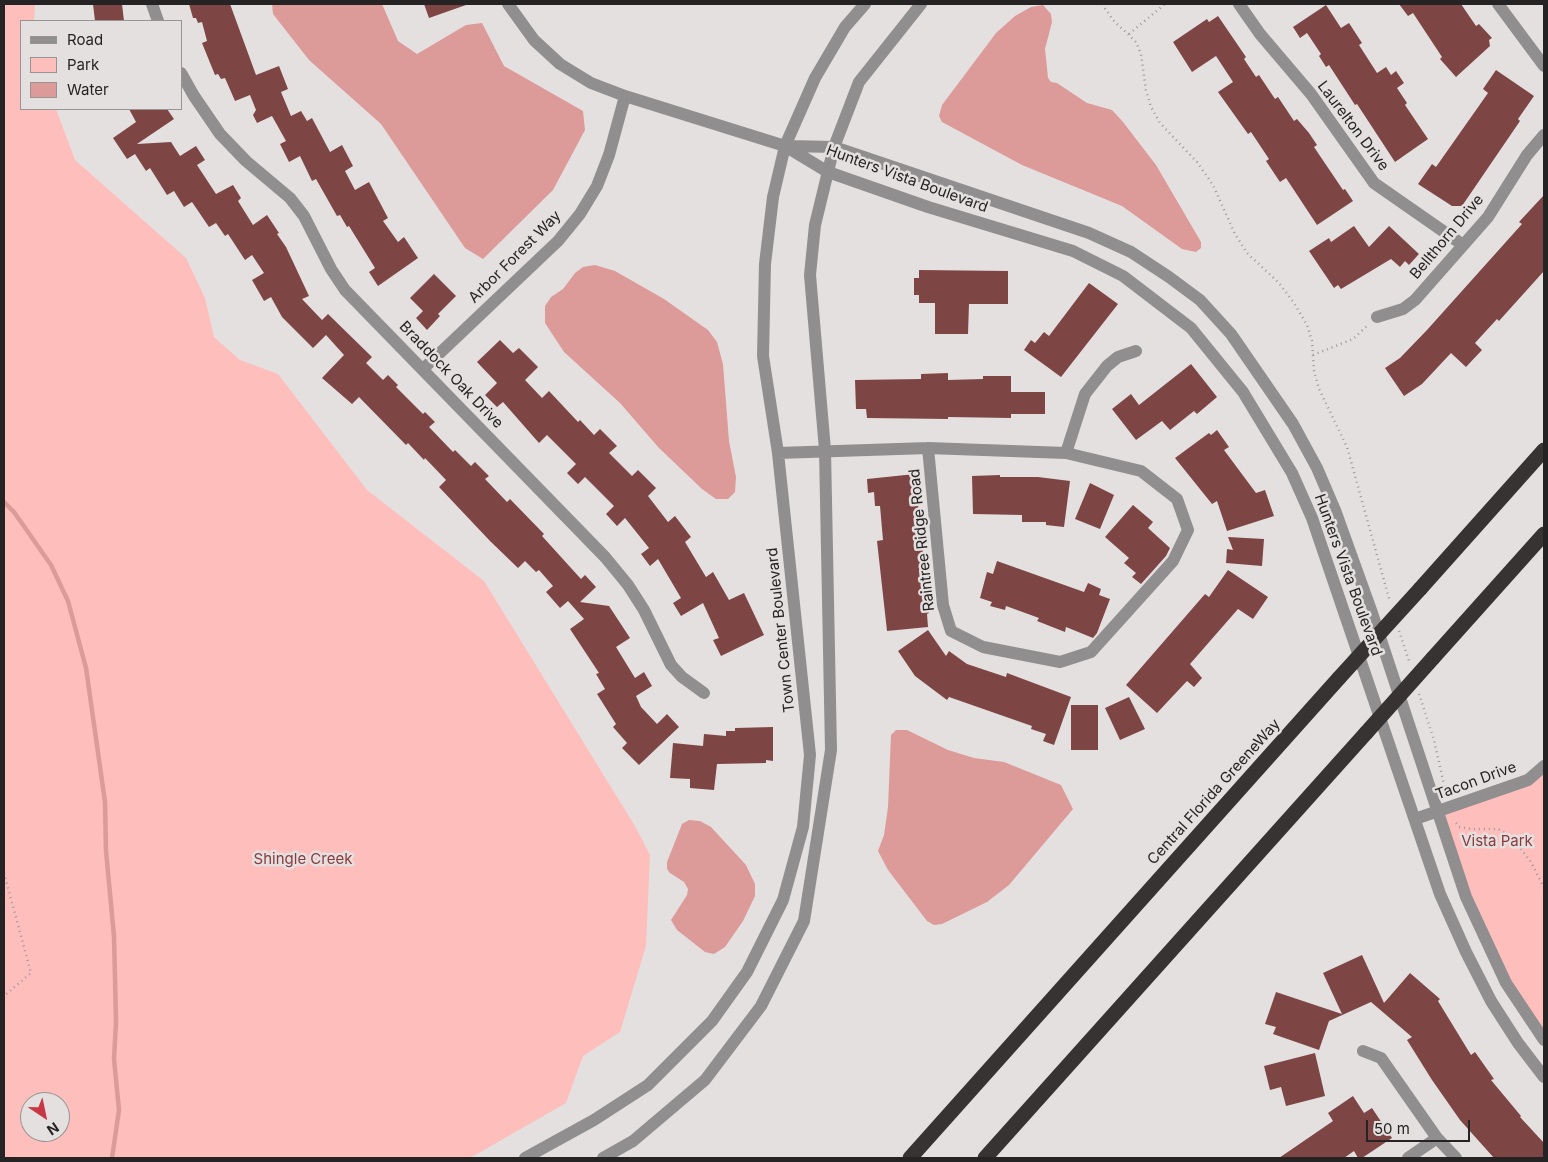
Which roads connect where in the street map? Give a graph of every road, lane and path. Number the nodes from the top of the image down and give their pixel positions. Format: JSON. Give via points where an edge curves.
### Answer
{"nodes":[{"id":1,"x":152,"y":4,"type":"edge"},
{"id":2,"x":508,"y":4,"type":"edge"},
{"id":3,"x":865,"y":4,"type":"edge"},
{"id":4,"x":921,"y":4,"type":"edge"},
{"id":5,"x":1102,"y":4,"type":"edge"},
{"id":6,"x":1165,"y":4,"type":"edge"},
{"id":7,"x":1239,"y":4,"type":"edge"},
{"id":8,"x":1498,"y":4,"type":"edge"},
{"id":9,"x":158,"y":20,"type":"edge"},
{"id":10,"x":1129,"y":34,"type":"junction"},
{"id":11,"x":1544,"y":66,"type":"edge"},
{"id":12,"x":182,"y":75,"type":"edge"},
{"id":13,"x":625,"y":96,"type":"junction"},
{"id":14,"x":1544,"y":135,"type":"edge"},
{"id":15,"x":785,"y":146,"type":"junction"},
{"id":16,"x":834,"y":147,"type":"junction"},
{"id":17,"x":828,"y":172,"type":"junction"},
{"id":18,"x":1463,"y":245,"type":"junction"},
{"id":19,"x":1377,"y":317,"type":"joint"},
{"id":20,"x":1136,"y":351,"type":"dead end"},
{"id":21,"x":1313,"y":355,"type":"junction"},
{"id":22,"x":423,"y":369,"type":"junction"},
{"id":23,"x":928,"y":448,"type":"junction"},
{"id":24,"x":825,"y":450,"type":"junction"},
{"id":25,"x":1544,"y":450,"type":"edge"},
{"id":26,"x":778,"y":453,"type":"junction"},
{"id":27,"x":1066,"y":453,"type":"junction"},
{"id":28,"x":1544,"y":534,"type":"edge"},
{"id":29,"x":1390,"y":602,"type":"dead end"},
{"id":30,"x":1399,"y":630,"type":"dead end"},
{"id":31,"x":1411,"y":668,"type":"dead end"},
{"id":32,"x":1418,"y":692,"type":"dead end"},
{"id":33,"x":704,"y":693,"type":"dead end"},
{"id":34,"x":1544,"y":766,"type":"edge"},
{"id":35,"x":1443,"y":811,"type":"junction"},
{"id":36,"x":1415,"y":819,"type":"junction"},
{"id":37,"x":4,"y":873,"type":"edge"},
{"id":38,"x":1544,"y":888,"type":"edge"},
{"id":39,"x":4,"y":996,"type":"edge"},
{"id":40,"x":1544,"y":1040,"type":"edge"},
{"id":41,"x":1363,"y":1052,"type":"dead end"},
{"id":42,"x":1544,"y":1077,"type":"edge"},
{"id":43,"x":1437,"y":1138,"type":"junction"},
{"id":44,"x":525,"y":1158,"type":"edge"},
{"id":45,"x":603,"y":1158,"type":"edge"},
{"id":46,"x":910,"y":1158,"type":"edge"},
{"id":47,"x":985,"y":1158,"type":"edge"},
{"id":48,"x":1408,"y":1158,"type":"edge"},
{"id":49,"x":1456,"y":1158,"type":"edge"}],
"edges":[{"from":1,"to":9,"type":"street"},
{"from":2,"to":13,"type":"street","via":[[534,40],[560,64],[591,83]]},
{"from":3,"to":15,"type":"street","name":"Town Center Boulevard","via":[[845,26],[815,78]]},
{"from":4,"to":16,"type":"street","via":[[859,82]]},
{"from":5,"to":10,"type":"path","via":[[1113,20]]},
{"from":6,"to":10,"type":"path"},
{"from":7,"to":18,"type":"street","name":"Laurelton Drive","via":[[1374,183]]},
{"from":8,"to":11,"type":"street"},
{"from":10,"to":21,"type":"path","via":[[1141,54],[1146,90],[1160,123],[1197,162],[1213,185],[1247,253],[1279,283],[1294,303],[1312,341]]},
{"from":12,"to":22,"type":"street","name":"Braddock Oak Drive","via":[[220,134],[290,198],[304,216],[331,269],[346,290]]},
{"from":13,"to":15,"type":"street"},
{"from":13,"to":22,"type":"street","name":"Arbor Forest Way","via":[[609,155],[597,186],[580,214],[558,241]]},
{"from":14,"to":18,"type":"street","name":"Bellthorn Drive","via":[[1527,155],[1488,217]]},
{"from":15,"to":16,"type":"street","name":"Hunters Vista Boulevard"},
{"from":15,"to":17,"type":"street","name":"Hunters Vista Boulevard"},
{"from":15,"to":26,"type":"street","name":"Town Center Boulevard","via":[[772,197],[765,273],[764,356]]},
{"from":16,"to":17,"type":"street"},
{"from":16,"to":35,"type":"street","name":"Hunters Vista Boulevard","via":[[1098,236],[1131,252],[1200,300],[1231,334],[1293,424],[1335,510]]},
{"from":17,"to":24,"type":"street","via":[[814,225],[810,275]]},
{"from":17,"to":36,"type":"street","name":"Hunters Vista Boulevard","via":[[928,208],[1073,251],[1123,276],[1191,328],[1243,392],[1277,446],[1312,518]]},
{"from":18,"to":19,"type":"street","name":"Bellthorn Drive","via":[[1415,300],[1403,309]]},
{"from":19,"to":21,"type":"path","via":[[1353,339]]},
{"from":20,"to":27,"type":"street","via":[[1118,357],[1107,366],[1085,394]]},
{"from":21,"to":29,"type":"path","via":[[1320,389],[1347,447]]},
{"from":22,"to":33,"type":"street","name":"Braddock Oak Drive","via":[[605,557],[644,610],[671,665]]},
{"from":23,"to":24,"type":"street","name":"Raintree Ridge Road"},
{"from":23,"to":27,"type":"street","name":"Raintree Ridge Road"},
{"from":23,"to":27,"type":"street","name":"Raintree Ridge Road","via":[[943,605],[951,631],[982,648],[1060,662],[1091,652],[1173,561],[1188,530],[1177,499],[1142,471]]},
{"from":24,"to":26,"type":"street","name":"Raintree Ridge Road"},
{"from":24,"to":45,"type":"street","via":[[831,750],[804,921],[761,1006],[705,1080],[632,1141]]},
{"from":25,"to":46,"type":"highway","name":"Central Florida GreeneWay","bridge":true},
{"from":26,"to":44,"type":"street","name":"Town Center Boulevard","via":[[810,755],[803,827],[782,900],[747,972],[712,1021],[648,1084],[594,1120]]},
{"from":28,"to":47,"type":"highway","bridge":true},
{"from":30,"to":31,"type":"path"},
{"from":32,"to":35,"type":"path","via":[[1442,771]]},
{"from":34,"to":35,"type":"street","name":"Tacon Drive","via":[[1528,780]]},
{"from":35,"to":36,"type":"street","name":"Tacon Drive"},
{"from":35,"to":38,"type":"path","via":[[1459,826],[1498,829],[1511,836],[1531,862]]},
{"from":35,"to":40,"type":"street","name":"Hunters Vista Boulevard","via":[[1466,897],[1506,983]]},
{"from":36,"to":42,"type":"street","name":"Hunters Vista Boulevard","via":[[1440,894],[1490,1001]]},
{"from":37,"to":39,"type":"path","via":[[31,973]]},
{"from":41,"to":43,"type":"street","via":[[1381,1058]]},
{"from":43,"to":48,"type":"street"},
{"from":43,"to":49,"type":"street"}]}
